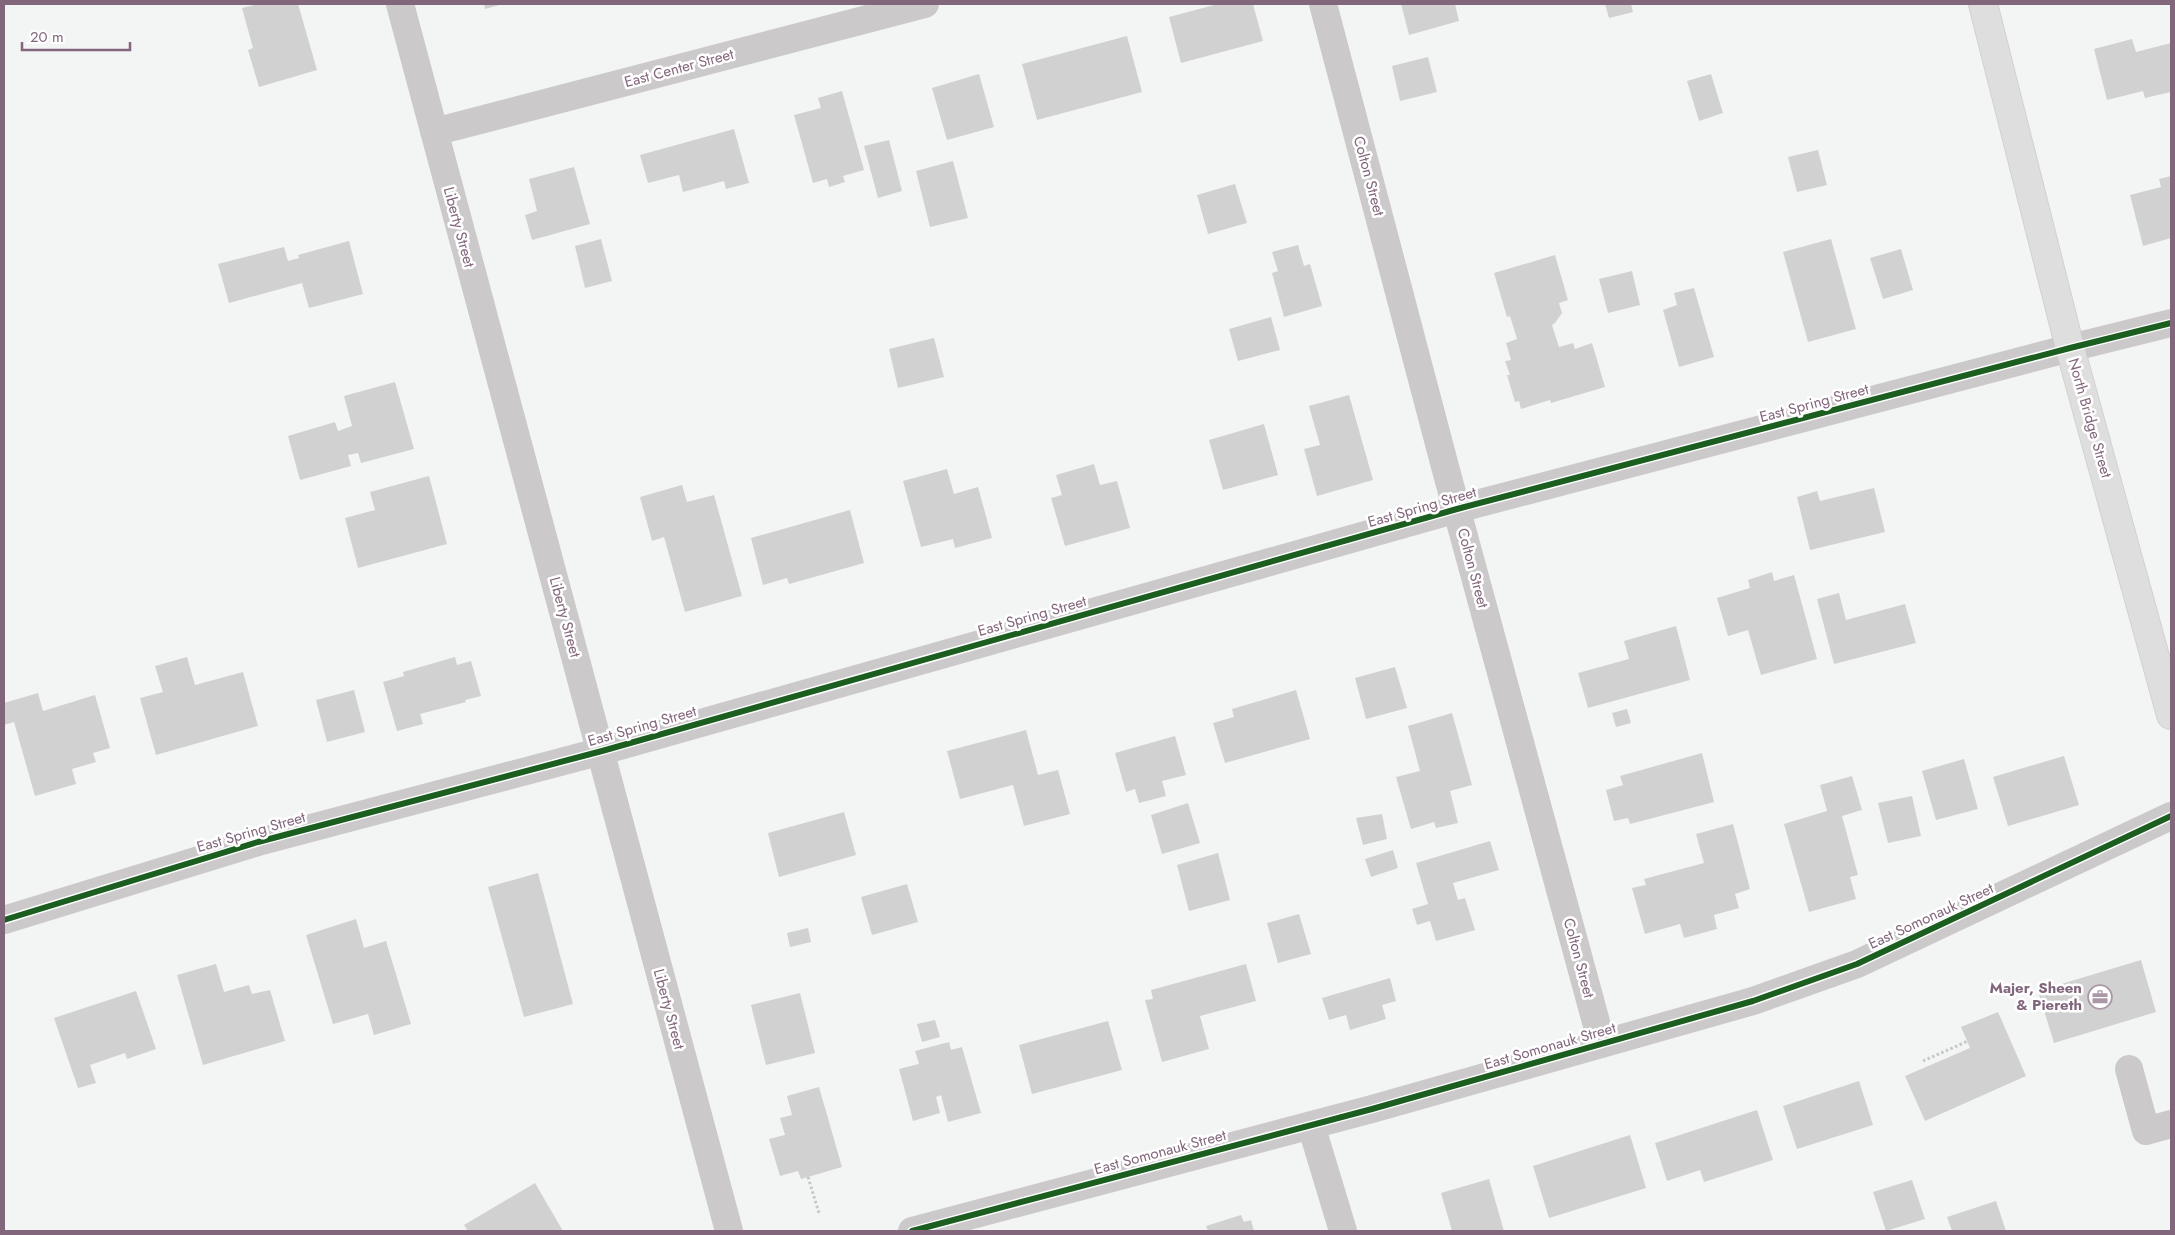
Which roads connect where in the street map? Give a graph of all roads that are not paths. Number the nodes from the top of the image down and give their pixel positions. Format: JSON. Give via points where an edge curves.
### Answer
{"nodes":[{"id":1,"x":400,"y":4,"type":"edge"},
{"id":2,"x":925,"y":4,"type":"edge"},
{"id":3,"x":1323,"y":4,"type":"edge"},
{"id":4,"x":1983,"y":4,"type":"edge"},
{"id":5,"x":434,"y":132,"type":"junction"},
{"id":6,"x":2171,"y":323,"type":"edge"},
{"id":7,"x":2070,"y":348,"type":"junction"},
{"id":8,"x":1457,"y":509,"type":"junction"},
{"id":9,"x":2171,"y":715,"type":"edge"},
{"id":10,"x":602,"y":751,"type":"junction"},
{"id":11,"x":2171,"y":816,"type":"edge"},
{"id":12,"x":4,"y":920,"type":"edge"},
{"id":13,"x":1602,"y":1044,"type":"junction"},
{"id":14,"x":2129,"y":1070,"type":"dead end"},
{"id":15,"x":2171,"y":1124,"type":"edge"},
{"id":16,"x":1311,"y":1125,"type":"junction"},
{"id":17,"x":729,"y":1231,"type":"edge"},
{"id":18,"x":912,"y":1231,"type":"edge"},
{"id":19,"x":1343,"y":1231,"type":"edge"}],
"edges":[{"from":1,"to":5,"type":"street","name":"Liberty Street"},
{"from":2,"to":5,"type":"street","name":"East Center Street"},
{"from":3,"to":8,"type":"street","name":"Colton Street"},
{"from":4,"to":7,"type":"highway","name":"North Bridge Street"},
{"from":5,"to":10,"type":"street","name":"Liberty Street"},
{"from":6,"to":7,"type":"street","name":"East Spring Street"},
{"from":7,"to":8,"type":"street","name":"East Spring Street"},
{"from":7,"to":9,"type":"highway","name":"North Bridge Street"},
{"from":8,"to":10,"type":"street","name":"East Spring Street"},
{"from":8,"to":13,"type":"street","name":"Colton Street"},
{"from":10,"to":12,"type":"street","name":"East Spring Street","via":[[258,842]]},
{"from":10,"to":17,"type":"street","name":"Liberty Street"},
{"from":11,"to":13,"type":"street","name":"East Somonauk Street","via":[[1857,964],[1753,1001]]},
{"from":13,"to":16,"type":"street","name":"East Somonauk Street"},
{"from":14,"to":15,"type":"street","via":[[2146,1131]]},
{"from":16,"to":18,"type":"street","name":"East Somonauk Street"},
{"from":16,"to":19,"type":"street"}]}
